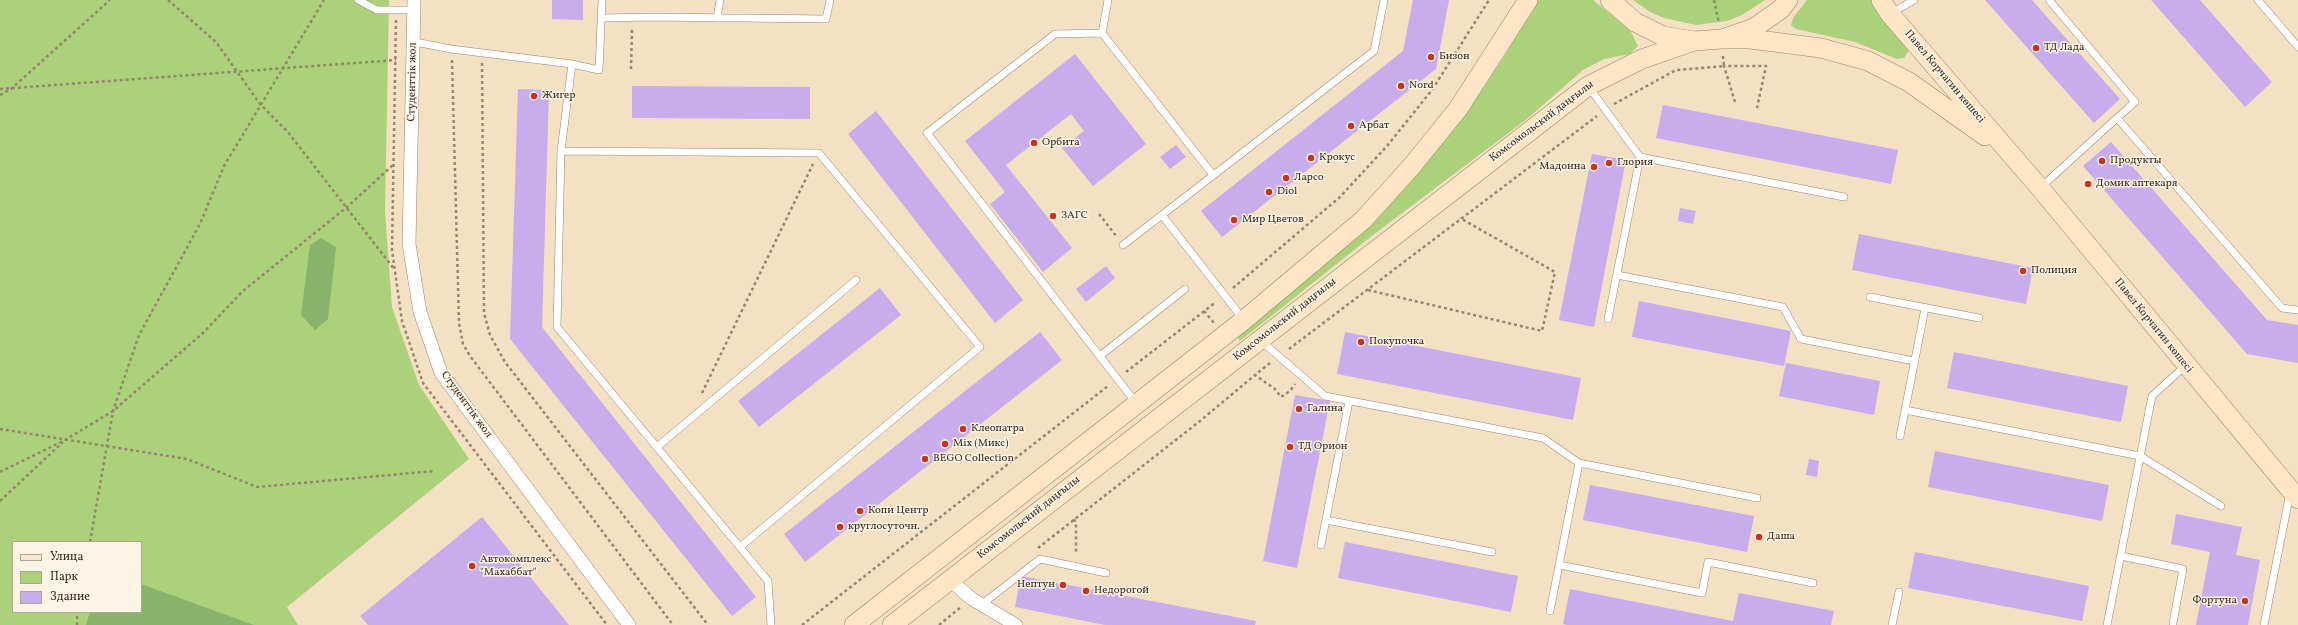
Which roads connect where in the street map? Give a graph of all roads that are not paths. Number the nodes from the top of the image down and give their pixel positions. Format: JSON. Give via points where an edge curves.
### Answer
{"nodes":[{"id":1,"x":358,"y":0,"type":"edge"},
{"id":2,"x":602,"y":0,"type":"edge"},
{"id":3,"x":720,"y":0,"type":"edge"},
{"id":4,"x":830,"y":0,"type":"edge"},
{"id":5,"x":1108,"y":0,"type":"edge"},
{"id":6,"x":1384,"y":0,"type":"edge"},
{"id":7,"x":1528,"y":0,"type":"edge"},
{"id":8,"x":1610,"y":0,"type":"edge"},
{"id":9,"x":1788,"y":0,"type":"edge"},
{"id":10,"x":1914,"y":0,"type":"edge"},
{"id":11,"x":2049,"y":0,"type":"edge"},
{"id":12,"x":2258,"y":0,"type":"edge"},
{"id":13,"x":414,"y":5,"type":"edge"},
{"id":14,"x":1886,"y":7,"type":"edge"},
{"id":15,"x":601,"y":18,"type":"junction"},
{"id":16,"x":717,"y":18,"type":"junction"},
{"id":17,"x":1102,"y":33,"type":"junction"},
{"id":18,"x":1722,"y":39,"type":"junction"},
{"id":19,"x":1694,"y":41,"type":"junction"},
{"id":20,"x":415,"y":42,"type":"junction"},
{"id":21,"x":2298,"y":47,"type":"edge"},
{"id":22,"x":572,"y":64,"type":"junction"},
{"id":23,"x":1588,"y":86,"type":"junction"},
{"id":24,"x":2117,"y":118,"type":"junction"},
{"id":25,"x":561,"y":151,"type":"junction"},
{"id":26,"x":2009,"y":153,"type":"junction"},
{"id":27,"x":1640,"y":157,"type":"junction"},
{"id":28,"x":1213,"y":176,"type":"junction"},
{"id":29,"x":2040,"y":188,"type":"junction"},
{"id":30,"x":1844,"y":197,"type":"dead end"},
{"id":31,"x":1162,"y":215,"type":"junction"},
{"id":32,"x":1123,"y":245,"type":"road end"},
{"id":33,"x":1617,"y":275,"type":"junction"},
{"id":34,"x":856,"y":280,"type":"dead end"},
{"id":35,"x":1185,"y":289,"type":"dead end"},
{"id":36,"x":1870,"y":297,"type":"dead end"},
{"id":37,"x":1925,"y":308,"type":"junction"},
{"id":38,"x":2298,"y":310,"type":"edge"},
{"id":39,"x":1979,"y":318,"type":"dead end"},
{"id":40,"x":1608,"y":319,"type":"dead end"},
{"id":41,"x":1244,"y":320,"type":"junction"},
{"id":42,"x":1260,"y":340,"type":"junction"},
{"id":43,"x":1100,"y":356,"type":"junction"},
{"id":44,"x":1914,"y":361,"type":"junction"},
{"id":45,"x":2186,"y":366,"type":"junction"},
{"id":46,"x":1349,"y":401,"type":"junction"},
{"id":47,"x":1137,"y":404,"type":"junction"},
{"id":48,"x":1905,"y":410,"type":"junction"},
{"id":49,"x":1900,"y":436,"type":"dead end"},
{"id":50,"x":657,"y":447,"type":"junction"},
{"id":51,"x":2140,"y":456,"type":"junction"},
{"id":52,"x":1579,"y":463,"type":"junction"},
{"id":53,"x":2296,"y":491,"type":"edge"},
{"id":54,"x":1757,"y":498,"type":"dead end"},
{"id":55,"x":2221,"y":506,"type":"dead end"},
{"id":56,"x":1326,"y":520,"type":"junction"},
{"id":57,"x":1321,"y":545,"type":"dead end"},
{"id":58,"x":740,"y":547,"type":"junction"},
{"id":59,"x":1492,"y":552,"type":"dead end"},
{"id":60,"x":2120,"y":556,"type":"junction"},
{"id":61,"x":936,"y":562,"type":"junction"},
{"id":62,"x":1559,"y":565,"type":"junction"},
{"id":63,"x":1106,"y":573,"type":"dead end"},
{"id":64,"x":950,"y":580,"type":"junction"},
{"id":65,"x":1813,"y":583,"type":"dead end"},
{"id":66,"x":1899,"y":592,"type":"dead end"},
{"id":67,"x":976,"y":602,"type":"junction"},
{"id":68,"x":1550,"y":611,"type":"dead end"},
{"id":69,"x":2172,"y":623,"type":"dead end"},
{"id":70,"x":629,"y":625,"type":"edge"},
{"id":71,"x":771,"y":625,"type":"edge"},
{"id":72,"x":854,"y":625,"type":"edge"},
{"id":73,"x":892,"y":625,"type":"edge"},
{"id":74,"x":1016,"y":625,"type":"edge"},
{"id":75,"x":1892,"y":625,"type":"edge"},
{"id":76,"x":2107,"y":625,"type":"edge"},
{"id":77,"x":2264,"y":625,"type":"edge"}],
"edges":[{"from":1,"to":13,"type":"lane","via":[[377,10],[396,10]]},
{"from":2,"to":15,"type":"lane"},
{"from":3,"to":16,"type":"lane"},
{"from":4,"to":16,"type":"lane","via":[[826,19]]},
{"from":5,"to":17,"type":"lane"},
{"from":6,"to":28,"type":"lane","via":[[1374,51]]},
{"from":7,"to":41,"type":"street","name":"Комсомольский даңғылы","via":[[1458,109],[1411,167],[1363,220]]},
{"from":8,"to":19,"type":"street","via":[[1635,22],[1663,36]]},
{"from":9,"to":18,"type":"street","via":[[1781,9],[1754,28]]},
{"from":10,"to":14,"type":"lane"},
{"from":11,"to":24,"type":"lane","via":[[2136,102]]},
{"from":12,"to":21,"type":"lane"},
{"from":13,"to":20,"type":"street","name":"Студенттік жол"},
{"from":14,"to":26,"type":"street","name":"Павел Корчагин көшесі"},
{"from":15,"to":16,"type":"lane"},
{"from":15,"to":22,"type":"lane","via":[[599,70]]},
{"from":17,"to":28,"type":"lane"},
{"from":17,"to":43,"type":"lane","via":[[1054,34],[927,133]]},
{"from":18,"to":19,"type":"street"},
{"from":18,"to":26,"type":"street","name":"Павел Корчагин көшесі","via":[[1750,39],[1821,48],[1868,61],[1909,82]]},
{"from":19,"to":23,"type":"street","name":"Комсомольский даңғылы","via":[[1642,59]]},
{"from":20,"to":22,"type":"lane"},
{"from":20,"to":70,"type":"street","name":"Студенттік жол","via":[[409,244],[420,312],[441,373]]},
{"from":22,"to":25,"type":"lane"},
{"from":23,"to":27,"type":"lane"},
{"from":23,"to":42,"type":"street","name":"Комсомольский даңғылы"},
{"from":24,"to":29,"type":"lane"},
{"from":24,"to":38,"type":"lane","via":[[2282,308]]},
{"from":25,"to":50,"type":"lane","via":[[557,327]]},
{"from":25,"to":58,"type":"lane","via":[[819,153],[980,347]]},
{"from":26,"to":29,"type":"street","name":"Павел Корчагин көшесі"},
{"from":27,"to":30,"type":"lane"},
{"from":27,"to":33,"type":"lane"},
{"from":28,"to":31,"type":"lane"},
{"from":29,"to":45,"type":"street","name":"Павел Корчагин көшесі"},
{"from":31,"to":32,"type":"lane"},
{"from":31,"to":41,"type":"lane"},
{"from":33,"to":40,"type":"lane"},
{"from":33,"to":44,"type":"lane","via":[[1783,307],[1801,339]]},
{"from":34,"to":50,"type":"lane"},
{"from":35,"to":43,"type":"lane"},
{"from":36,"to":37,"type":"lane"},
{"from":37,"to":39,"type":"lane"},
{"from":37,"to":44,"type":"lane"},
{"from":41,"to":47,"type":"street","name":"Комсомольский даңғылы"},
{"from":42,"to":46,"type":"lane","via":[[1325,396]]},
{"from":42,"to":64,"type":"street","name":"Комсомольский даңғылы"},
{"from":43,"to":47,"type":"lane"},
{"from":44,"to":48,"type":"lane"},
{"from":45,"to":51,"type":"lane","via":[[2152,396]]},
{"from":45,"to":53,"type":"street","name":"Павел Корчагин көшесі"},
{"from":46,"to":52,"type":"lane","via":[[1543,438]]},
{"from":46,"to":56,"type":"lane"},
{"from":47,"to":61,"type":"street","name":"Комсомольский даңғылы"},
{"from":48,"to":49,"type":"lane"},
{"from":48,"to":51,"type":"lane"},
{"from":50,"to":58,"type":"lane"},
{"from":51,"to":55,"type":"lane"},
{"from":51,"to":60,"type":"lane"},
{"from":52,"to":54,"type":"lane"},
{"from":52,"to":62,"type":"lane"},
{"from":53,"to":77,"type":"lane"},
{"from":56,"to":57,"type":"lane"},
{"from":56,"to":59,"type":"lane"},
{"from":58,"to":71,"type":"lane","via":[[768,581]]},
{"from":60,"to":69,"type":"lane","via":[[2183,569]]},
{"from":60,"to":76,"type":"lane"},
{"from":61,"to":64,"type":"street"},
{"from":61,"to":72,"type":"street","name":"Комсомольский даңғылы"},
{"from":62,"to":65,"type":"lane","via":[[1702,593],[1708,562]]},
{"from":62,"to":68,"type":"lane"},
{"from":63,"to":67,"type":"lane","via":[[1040,559]]},
{"from":64,"to":67,"type":"street"},
{"from":64,"to":73,"type":"street","name":"Комсомольский даңғылы"},
{"from":66,"to":75,"type":"lane"},
{"from":67,"to":74,"type":"street"}]}
